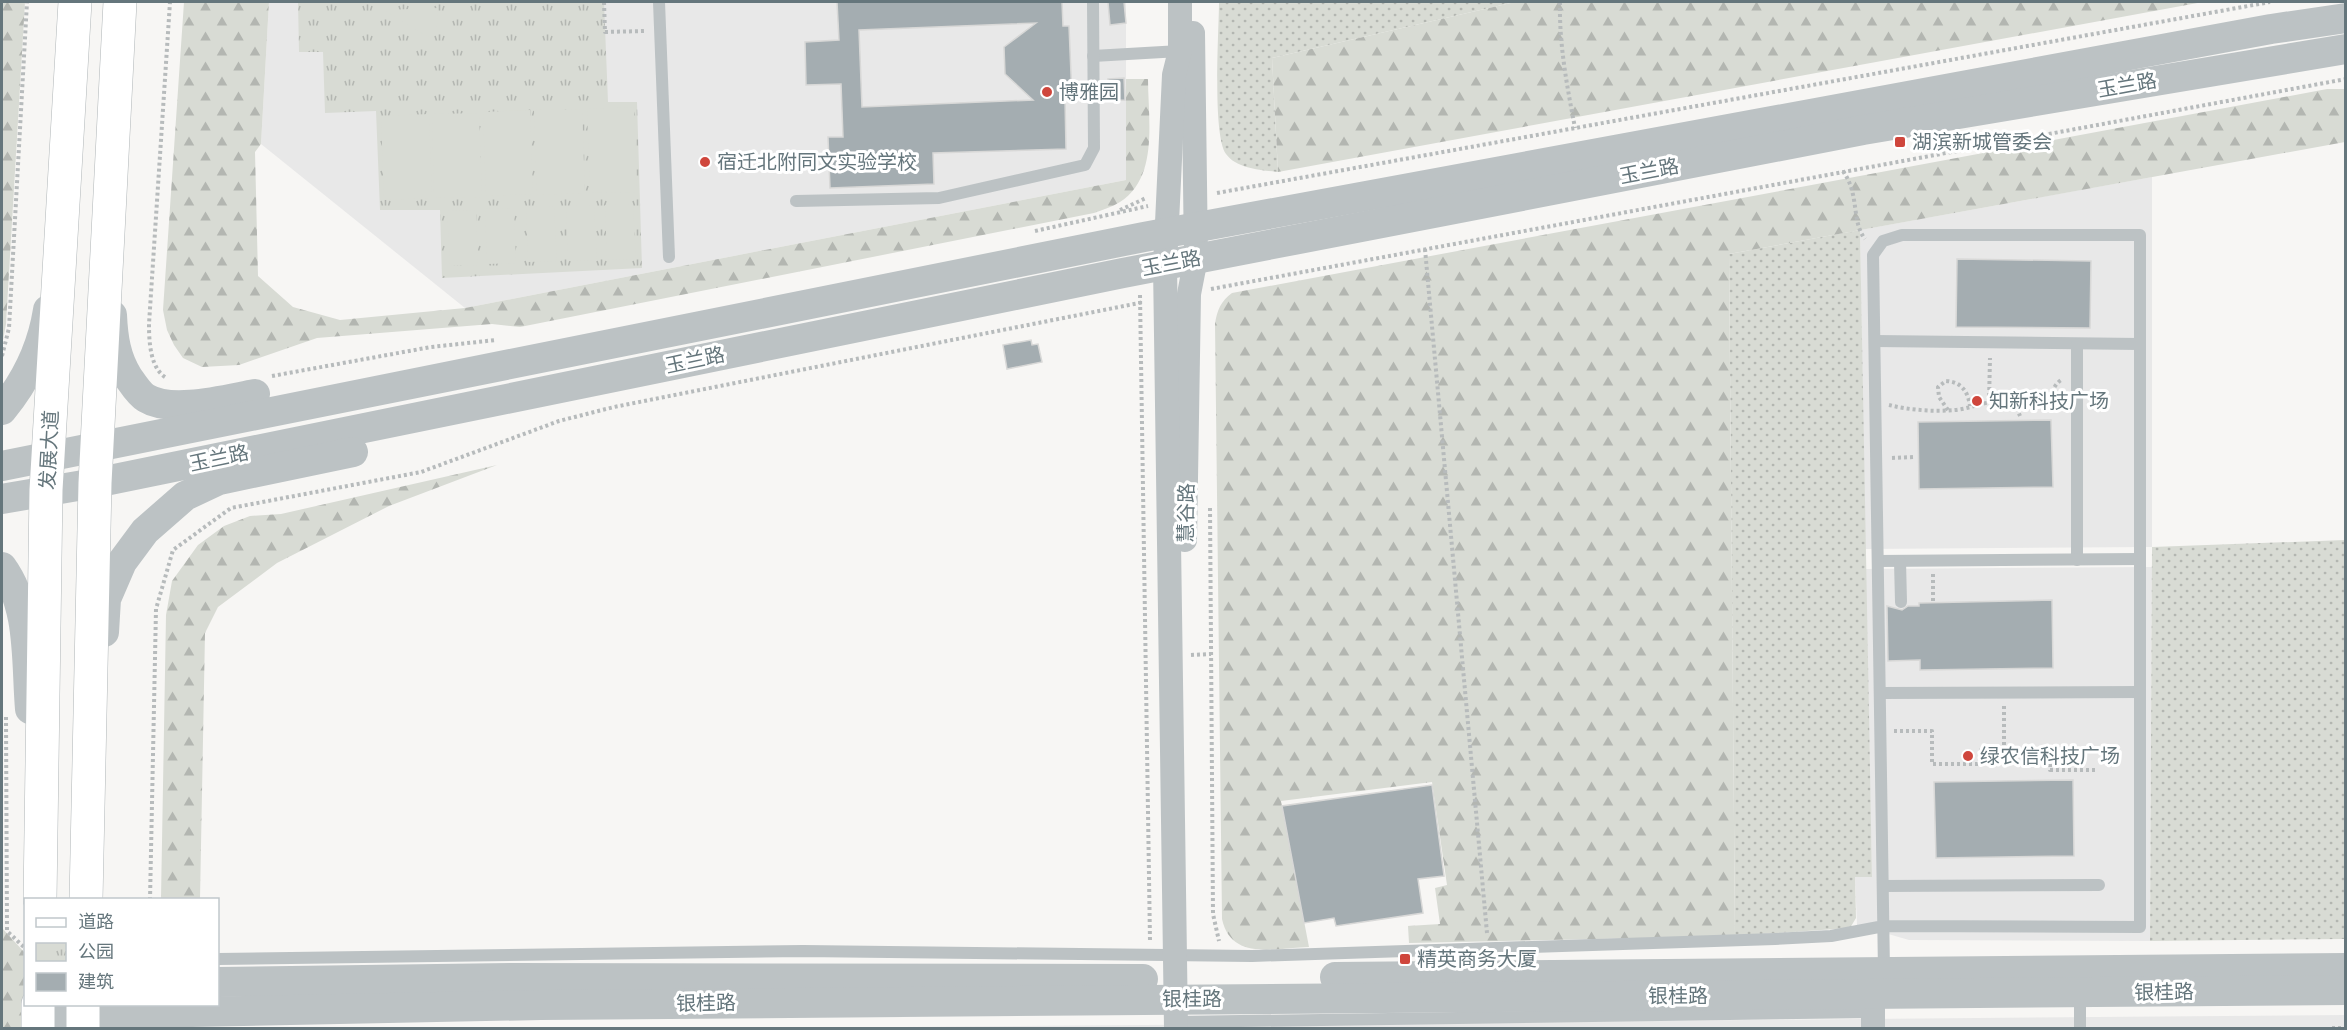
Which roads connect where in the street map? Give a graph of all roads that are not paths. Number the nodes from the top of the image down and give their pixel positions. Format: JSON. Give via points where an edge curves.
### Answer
{"nodes":[{"id":1,"x":75,"y":2,"type":"edge"},
{"id":2,"x":120,"y":2,"type":"edge"},
{"id":3,"x":659,"y":2,"type":"edge"},
{"id":4,"x":1093,"y":2,"type":"edge"},
{"id":5,"x":1180,"y":2,"type":"edge"},
{"id":6,"x":1193,"y":2,"type":"edge"},
{"id":7,"x":2346,"y":9,"type":"edge"},
{"id":8,"x":2270,"y":15,"type":"edge"},
{"id":9,"x":2346,"y":18,"type":"edge"},
{"id":10,"x":2346,"y":49,"type":"edge"},
{"id":11,"x":1180,"y":51,"type":"junction"},
{"id":12,"x":1094,"y":56,"type":"junction"},
{"id":13,"x":2346,"y":58,"type":"edge"},
{"id":14,"x":2277,"y":60,"type":"junction"},
{"id":15,"x":796,"y":201,"type":"dead end"},
{"id":16,"x":62,"y":224,"type":"junction"},
{"id":17,"x":1196,"y":227,"type":"junction"},
{"id":18,"x":1155,"y":234,"type":"junction"},
{"id":19,"x":108,"y":236,"type":"junction"},
{"id":20,"x":669,"y":257,"type":"dead end"},
{"id":21,"x":1202,"y":257,"type":"junction"},
{"id":22,"x":1153,"y":267,"type":"junction"},
{"id":23,"x":1875,"y":341,"type":"junction"},
{"id":24,"x":2077,"y":344,"type":"junction"},
{"id":25,"x":2140,"y":344,"type":"junction"},
{"id":26,"x":506,"y":351,"type":"junction"},
{"id":27,"x":522,"y":396,"type":"junction"},
{"id":28,"x":2,"y":410,"type":"edge"},
{"id":29,"x":97,"y":446,"type":"junction"},
{"id":30,"x":48,"y":457,"type":"junction"},
{"id":31,"x":2,"y":466,"type":"edge"},
{"id":32,"x":95,"y":483,"type":"junction"},
{"id":33,"x":46,"y":490,"type":"junction"},
{"id":34,"x":2,"y":499,"type":"edge"},
{"id":35,"x":2140,"y":559,"type":"junction"},
{"id":36,"x":2077,"y":560,"type":"junction"},
{"id":37,"x":1878,"y":561,"type":"junction"},
{"id":38,"x":1900,"y":561,"type":"junction"},
{"id":39,"x":2,"y":567,"type":"edge"},
{"id":40,"x":1901,"y":602,"type":"dead end"},
{"id":41,"x":2140,"y":692,"type":"junction"},
{"id":42,"x":1880,"y":693,"type":"junction"},
{"id":43,"x":87,"y":850,"type":"junction"},
{"id":44,"x":41,"y":853,"type":"junction"},
{"id":45,"x":2099,"y":885,"type":"dead end"},
{"id":46,"x":1883,"y":886,"type":"junction"},
{"id":47,"x":40,"y":898,"type":"edge"},
{"id":48,"x":86,"y":898,"type":"edge"},
{"id":49,"x":1884,"y":926,"type":"junction"},
{"id":50,"x":219,"y":959,"type":"edge"},
{"id":51,"x":2346,"y":968,"type":"edge"},
{"id":52,"x":219,"y":982,"type":"edge"},
{"id":53,"x":2080,"y":982,"type":"junction"},
{"id":54,"x":1181,"y":990,"type":"edge"},
{"id":55,"x":2346,"y":990,"type":"edge"},
{"id":56,"x":1876,"y":1002,"type":"edge"},
{"id":57,"x":527,"y":1004,"type":"edge"},
{"id":58,"x":1512,"y":1014,"type":"edge"},
{"id":59,"x":1680,"y":1015,"type":"junction"},
{"id":60,"x":38,"y":1016,"type":"edge"},
{"id":61,"x":83,"y":1016,"type":"edge"},
{"id":62,"x":1680,"y":1029,"type":"edge"},
{"id":63,"x":2080,"y":1029,"type":"edge"}],
"edges":[{"from":1,"to":16,"type":"main road","name":"发展大道"},
{"from":2,"to":19,"type":"main road"},
{"from":3,"to":20,"type":"lane"},
{"from":4,"to":12,"type":"lane"},
{"from":5,"to":11,"type":"street","name":"慧谷路"},
{"from":6,"to":17,"type":"street","name":"慧谷路"},
{"from":7,"to":8,"type":"street"},
{"from":8,"to":9,"type":"street","name":"玉兰路"},
{"from":8,"to":17,"type":"street","name":"玉兰路"},
{"from":10,"to":14,"type":"street","name":"玉兰路"},
{"from":11,"to":12,"type":"lane"},
{"from":11,"to":18,"type":"street","name":"慧谷路"},
{"from":12,"to":15,"type":"lane","via":[[1094,148],[1085,165],[939,198]]},
{"from":13,"to":14,"type":"street"},
{"from":14,"to":21,"type":"street","name":"玉兰路","via":[[1863,130]]},
{"from":16,"to":28,"type":"street","via":[[47,320],[34,361]]},
{"from":16,"to":30,"type":"main road","name":"发展大道"},
{"from":17,"to":18,"type":"street","name":"玉兰路"},
{"from":17,"to":21,"type":"street","name":"慧谷路"},
{"from":18,"to":22,"type":"street","name":"慧谷路"},
{"from":18,"to":26,"type":"street","name":"玉兰路"},
{"from":19,"to":26,"type":"street","via":[[112,336],[121,365],[146,398],[168,405],[194,404]]},
{"from":19,"to":29,"type":"main road"},
{"from":21,"to":22,"type":"street","name":"玉兰路"},
{"from":21,"to":54,"type":"street","name":"慧谷路","via":[[1189,294]]},
{"from":22,"to":27,"type":"street","name":"玉兰路"},
{"from":22,"to":54,"type":"street","name":"慧谷路","via":[[1166,298]]},
{"from":23,"to":24,"type":"lane"},
{"from":23,"to":25,"type":"lane","via":[[1873,255],[1883,241],[1902,235],[2140,235]]},
{"from":23,"to":37,"type":"lane"},
{"from":24,"to":25,"type":"lane"},
{"from":24,"to":36,"type":"lane"},
{"from":25,"to":35,"type":"lane"},
{"from":26,"to":29,"type":"street","name":"玉兰路"},
{"from":27,"to":32,"type":"street","name":"玉兰路"},
{"from":27,"to":43,"type":"street","via":[[398,442],[219,480],[185,496],[145,531],[122,562],[106,599]]},
{"from":29,"to":30,"type":"street","name":"玉兰路"},
{"from":29,"to":32,"type":"main road"},
{"from":30,"to":31,"type":"street","name":"玉兰路"},
{"from":30,"to":33,"type":"main road","name":"发展大道"},
{"from":32,"to":33,"type":"street","name":"玉兰路"},
{"from":32,"to":43,"type":"main road"},
{"from":33,"to":34,"type":"street","name":"玉兰路"},
{"from":33,"to":44,"type":"main road","name":"发展大道"},
{"from":35,"to":36,"type":"lane"},
{"from":35,"to":41,"type":"lane"},
{"from":36,"to":38,"type":"lane"},
{"from":37,"to":38,"type":"lane"},
{"from":37,"to":42,"type":"lane"},
{"from":38,"to":40,"type":"lane"},
{"from":39,"to":44,"type":"street","via":[[14,584],[23,616]]},
{"from":41,"to":42,"type":"lane"},
{"from":41,"to":49,"type":"lane","via":[[2140,927]]},
{"from":42,"to":46,"type":"lane"},
{"from":43,"to":48,"type":"main road"},
{"from":44,"to":47,"type":"main road","name":"发展大道"},
{"from":45,"to":46,"type":"lane"},
{"from":46,"to":49,"type":"lane"},
{"from":49,"to":54,"type":"lane","via":[[1831,936],[1774,939],[1225,956]]},
{"from":49,"to":56,"type":"lane"},
{"from":50,"to":54,"type":"lane","via":[[803,951],[1150,955]]},
{"from":51,"to":53,"type":"street","name":"银桂路"},
{"from":52,"to":57,"type":"street","name":"银桂路"},
{"from":53,"to":55,"type":"street","name":"银桂路"},
{"from":53,"to":56,"type":"street","name":"银桂路"},
{"from":53,"to":63,"type":"lane"},
{"from":54,"to":56,"type":"street","name":"银桂路"},
{"from":54,"to":57,"type":"street","name":"银桂路"},
{"from":54,"to":58,"type":"street","name":"银桂路"},
{"from":56,"to":58,"type":"street","name":"银桂路"},
{"from":56,"to":59,"type":"lane"},
{"from":57,"to":61,"type":"street","name":"银桂路"},
{"from":58,"to":59,"type":"lane"},
{"from":59,"to":62,"type":"lane"},
{"from":60,"to":61,"type":"street","name":"银桂路"}]}
